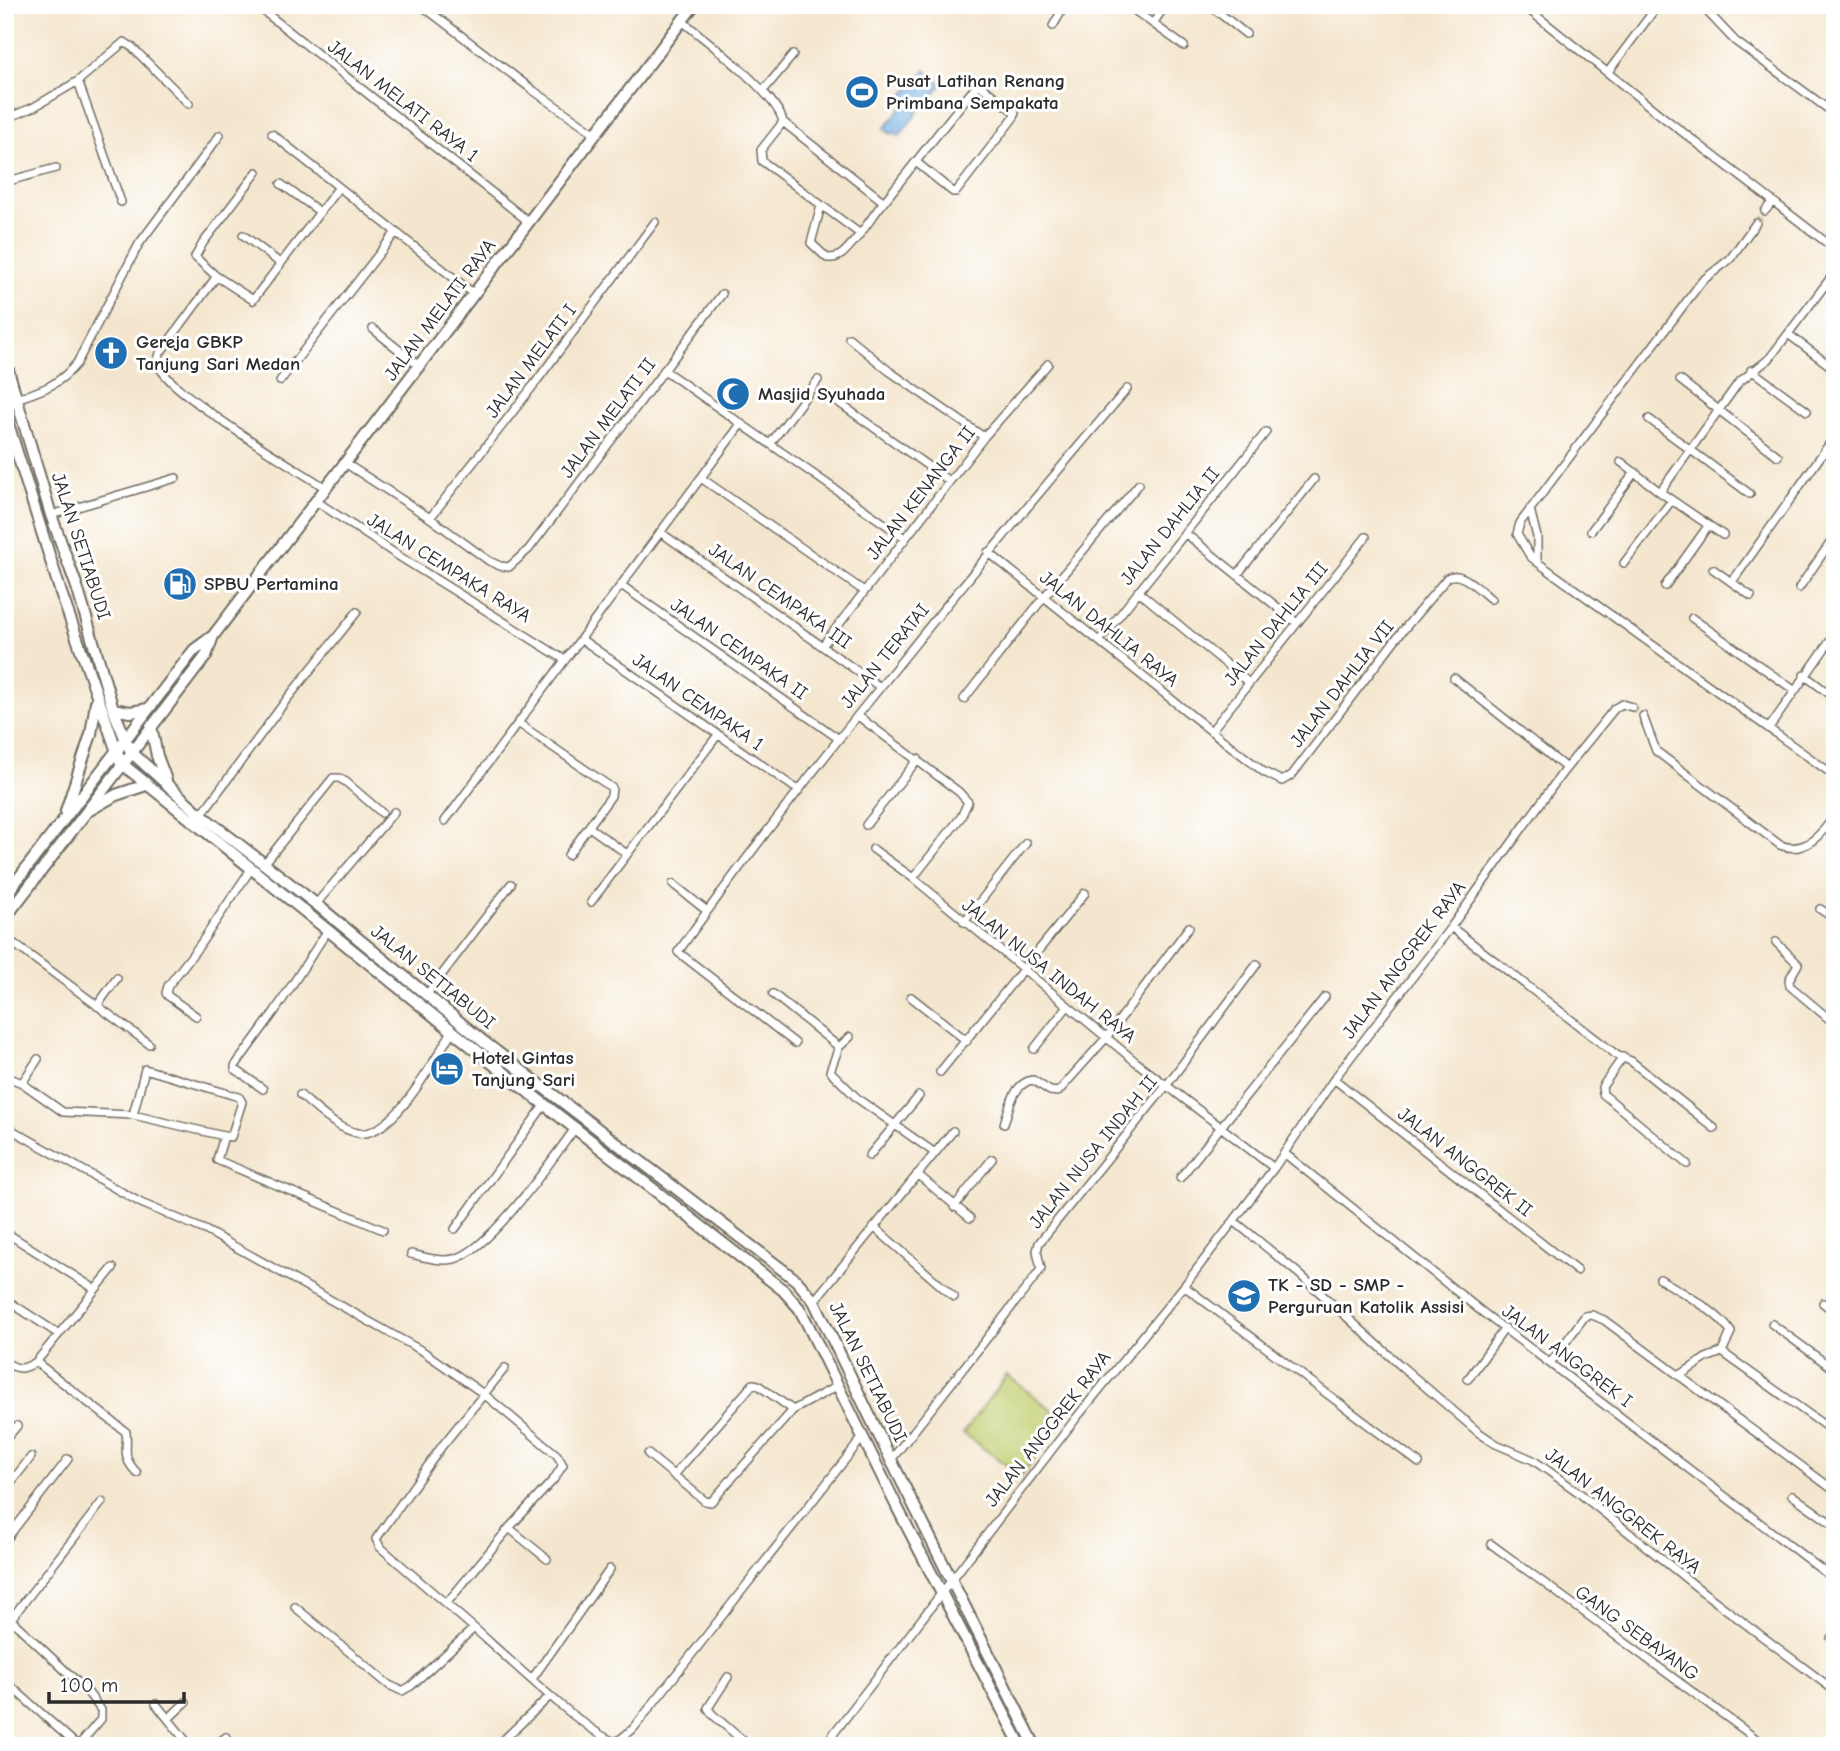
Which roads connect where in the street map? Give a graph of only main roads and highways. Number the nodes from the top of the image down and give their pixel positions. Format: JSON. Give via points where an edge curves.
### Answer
{"nodes":[{"id":1,"x":694,"y":5,"type":"edge"},
{"id":2,"x":6,"y":368,"type":"edge"},
{"id":3,"x":5,"y":414,"type":"edge"},
{"id":4,"x":77,"y":587,"type":"junction"},
{"id":5,"x":61,"y":593,"type":"junction"},
{"id":6,"x":213,"y":636,"type":"junction"},
{"id":7,"x":96,"y":698,"type":"junction"},
{"id":8,"x":113,"y":709,"type":"junction"},
{"id":9,"x":149,"y":709,"type":"junction"},
{"id":10,"x":151,"y":726,"type":"junction"},
{"id":11,"x":124,"y":739,"type":"junction"},
{"id":12,"x":115,"y":751,"type":"junction"},
{"id":13,"x":131,"y":752,"type":"junction"},
{"id":14,"x":121,"y":764,"type":"junction"},
{"id":15,"x":146,"y":785,"type":"junction"},
{"id":16,"x":168,"y":785,"type":"junction"},
{"id":17,"x":84,"y":814,"type":"junction"},
{"id":18,"x":63,"y":821,"type":"junction"},
{"id":19,"x":20,"y":876,"type":"junction"},
{"id":20,"x":31,"y":883,"type":"junction"},
{"id":21,"x":5,"y":896,"type":"edge"},
{"id":22,"x":5,"y":918,"type":"edge"},
{"id":23,"x":1021,"y":1746,"type":"edge"},
{"id":24,"x":1035,"y":1746,"type":"edge"}],
"edges":[{"from":1,"to":6,"type":"main road","name":"JALAN MELATI RAYA"},
{"from":2,"to":4,"type":"main road","name":"JALAN SETIABUDI"},
{"from":3,"to":5,"type":"main road","name":"JALAN SETIABUDI"},
{"from":4,"to":5,"type":"main road"},
{"from":4,"to":8,"type":"main road","name":"JALAN SETIABUDI"},
{"from":5,"to":7,"type":"main road","name":"JALAN SETIABUDI"},
{"from":6,"to":9,"type":"main road","name":"JALAN MELATI RAYA","via":[[194,650]]},
{"from":6,"to":10,"type":"main road","name":"JALAN MELATI RAYA","via":[[205,656]]},
{"from":7,"to":12,"type":"main road","name":"JALAN SETIABUDI"},
{"from":7,"to":18,"type":"main road","via":[[91,734]]},
{"from":8,"to":9,"type":"main road"},
{"from":8,"to":11,"type":"main road","name":"JALAN SETIABUDI"},
{"from":9,"to":11,"type":"main road","name":"JALAN MELATI RAYA"},
{"from":10,"to":13,"type":"main road","name":"JALAN MELATI RAYA"},
{"from":10,"to":16,"type":"main road"},
{"from":11,"to":12,"type":"main road","name":"JALAN MELATI RAYA"},
{"from":11,"to":13,"type":"main road","name":"JALAN SETIABUDI"},
{"from":12,"to":14,"type":"main road","name":"JALAN SETIABUDI"},
{"from":12,"to":18,"type":"main road","name":"JALAN MELATI RAYA"},
{"from":13,"to":14,"type":"main road","name":"JALAN MELATI RAYA"},
{"from":13,"to":16,"type":"main road","name":"JALAN SETIABUDI"},
{"from":14,"to":15,"type":"main road","name":"JALAN SETIABUDI"},
{"from":14,"to":17,"type":"main road","name":"JALAN MELATI RAYA"},
{"from":15,"to":17,"type":"main road","via":[[116,795]]},
{"from":15,"to":23,"type":"main road","name":"JALAN SETIABUDI","via":[[783,1290],[803,1316]]},
{"from":16,"to":24,"type":"main road","name":"JALAN SETIABUDI","via":[[492,1048],[796,1280],[814,1301]]},
{"from":17,"to":20,"type":"main road","name":"JALAN MELATI RAYA"},
{"from":18,"to":19,"type":"main road","name":"JALAN MELATI RAYA"},
{"from":19,"to":20,"type":"main road"},
{"from":19,"to":21,"type":"main road","name":"JALAN MELATI RAYA"},
{"from":20,"to":22,"type":"main road","name":"JALAN MELATI RAYA"}]}
